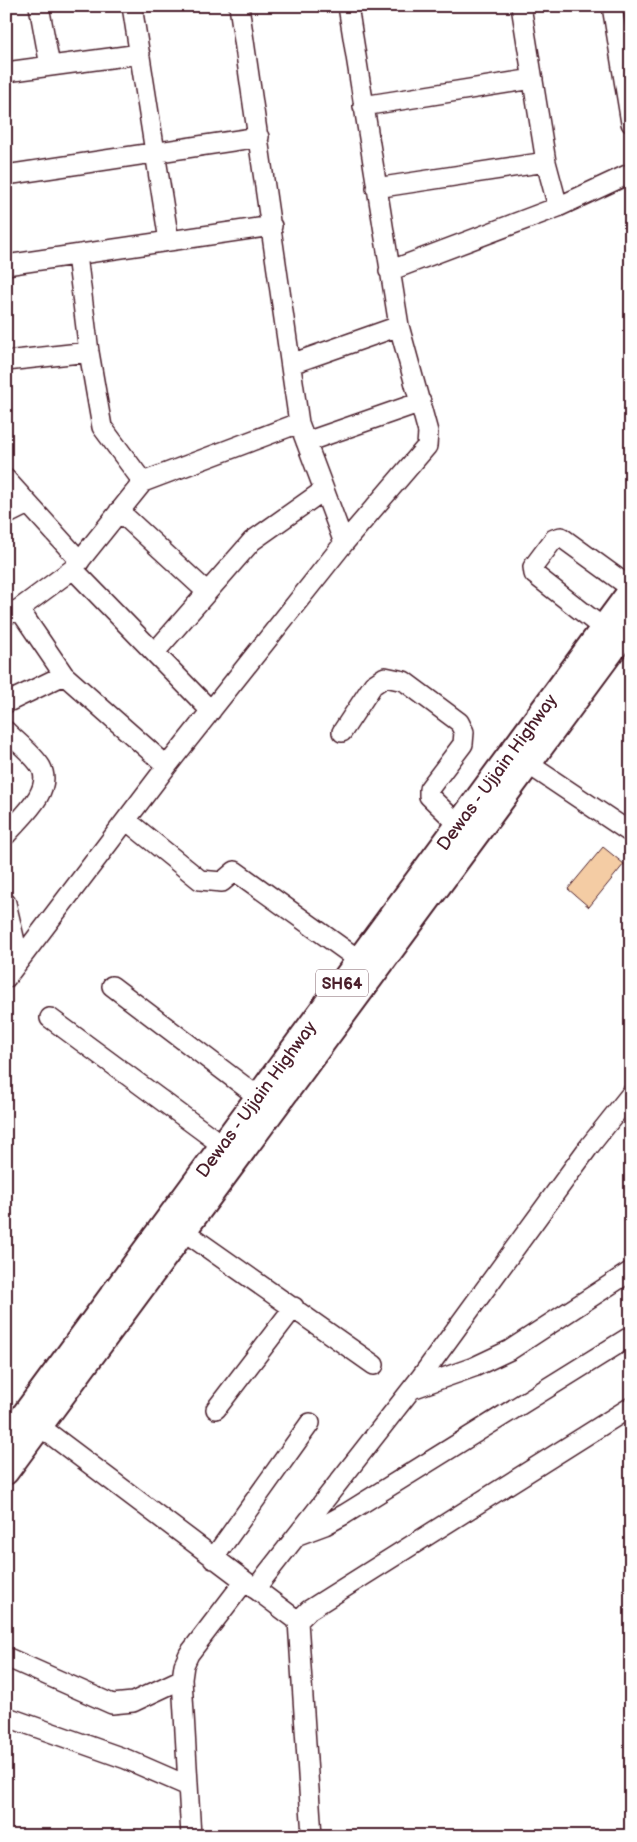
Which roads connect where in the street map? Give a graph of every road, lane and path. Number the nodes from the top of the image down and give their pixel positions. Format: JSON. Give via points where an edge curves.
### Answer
{"nodes":[{"id":1,"x":39,"y":6,"type":"edge"},
{"id":2,"x":132,"y":6,"type":"edge"},
{"id":3,"x":239,"y":6,"type":"edge"},
{"id":4,"x":348,"y":6,"type":"edge"},
{"id":5,"x":521,"y":6,"type":"edge"},
{"id":6,"x":612,"y":6,"type":"edge"},
{"id":7,"x":140,"y":54,"type":"junction"},
{"id":8,"x":50,"y":66,"type":"junction"},
{"id":9,"x":6,"y":72,"type":"edge"},
{"id":10,"x":533,"y":79,"type":"junction"},
{"id":11,"x":363,"y":106,"type":"junction"},
{"id":12,"x":631,"y":123,"type":"edge"},
{"id":13,"x":259,"y":137,"type":"junction"},
{"id":14,"x":155,"y":153,"type":"junction"},
{"id":15,"x":546,"y":162,"type":"junction"},
{"id":16,"x":631,"y":173,"type":"edge"},
{"id":17,"x":6,"y":175,"type":"edge"},
{"id":18,"x":376,"y":188,"type":"junction"},
{"id":19,"x":558,"y":207,"type":"junction"},
{"id":20,"x":272,"y":226,"type":"junction"},
{"id":21,"x":169,"y":241,"type":"junction"},
{"id":22,"x":77,"y":255,"type":"junction"},
{"id":23,"x":6,"y":265,"type":"edge"},
{"id":24,"x":389,"y":271,"type":"junction"},
{"id":25,"x":399,"y":326,"type":"junction"},
{"id":26,"x":89,"y":352,"type":"junction"},
{"id":27,"x":6,"y":361,"type":"edge"},
{"id":28,"x":291,"y":364,"type":"junction"},
{"id":29,"x":421,"y":402,"type":"junction"},
{"id":30,"x":299,"y":423,"type":"junction"},
{"id":31,"x":306,"y":442,"type":"junction"},
{"id":32,"x":6,"y":479,"type":"edge"},
{"id":33,"x":143,"y":482,"type":"junction"},
{"id":34,"x":324,"y":490,"type":"junction"},
{"id":35,"x":28,"y":504,"type":"junction"},
{"id":36,"x":119,"y":511,"type":"junction"},
{"id":37,"x":6,"y":515,"type":"edge"},
{"id":38,"x":344,"y":543,"type":"junction"},
{"id":39,"x":76,"y":565,"type":"junction"},
{"id":40,"x":631,"y":589,"type":"edge"},
{"id":41,"x":207,"y":592,"type":"junction"},
{"id":42,"x":13,"y":612,"type":"edge"},
{"id":43,"x":631,"y":625,"type":"edge"},
{"id":44,"x":603,"y":628,"type":"junction"},
{"id":45,"x":155,"y":652,"type":"junction"},
{"id":46,"x":64,"y":675,"type":"junction"},
{"id":47,"x":6,"y":703,"type":"edge"},
{"id":48,"x":211,"y":711,"type":"junction"},
{"id":49,"x":6,"y":731,"type":"edge"},
{"id":50,"x":342,"y":732,"type":"dead end"},
{"id":51,"x":520,"y":758,"type":"junction"},
{"id":52,"x":168,"y":766,"type":"junction"},
{"id":53,"x":126,"y":820,"type":"junction"},
{"id":54,"x":459,"y":824,"type":"junction"},
{"id":55,"x":631,"y":833,"type":"edge"},
{"id":56,"x":6,"y":835,"type":"edge"},
{"id":57,"x":6,"y":903,"type":"edge"},
{"id":58,"x":19,"y":959,"type":"junction"},
{"id":59,"x":359,"y":960,"type":"junction"},
{"id":60,"x":6,"y":978,"type":"edge"},
{"id":61,"x":112,"y":986,"type":"dead end"},
{"id":62,"x":50,"y":1018,"type":"dead end"},
{"id":63,"x":631,"y":1094,"type":"edge"},
{"id":64,"x":257,"y":1096,"type":"junction"},
{"id":65,"x":222,"y":1145,"type":"junction"},
{"id":66,"x":185,"y":1232,"type":"junction"},
{"id":67,"x":631,"y":1271,"type":"edge"},
{"id":68,"x":294,"y":1308,"type":"junction"},
{"id":69,"x":631,"y":1336,"type":"edge"},
{"id":70,"x":374,"y":1365,"type":"dead end"},
{"id":71,"x":412,"y":1389,"type":"junction"},
{"id":72,"x":631,"y":1407,"type":"edge"},
{"id":73,"x":216,"y":1409,"type":"dead end"},
{"id":74,"x":33,"y":1421,"type":"junction"},
{"id":75,"x":310,"y":1423,"type":"dead end"},
{"id":76,"x":6,"y":1439,"type":"edge"},
{"id":77,"x":6,"y":1472,"type":"edge"},
{"id":78,"x":298,"y":1535,"type":"junction"},
{"id":79,"x":213,"y":1559,"type":"junction"},
{"id":80,"x":249,"y":1585,"type":"junction"},
{"id":81,"x":298,"y":1621,"type":"junction"},
{"id":82,"x":6,"y":1658,"type":"edge"},
{"id":83,"x":182,"y":1679,"type":"junction"},
{"id":84,"x":10,"y":1718,"type":"dead end"},
{"id":85,"x":188,"y":1786,"type":"junction"},
{"id":86,"x":191,"y":1836,"type":"edge"},
{"id":87,"x":312,"y":1836,"type":"edge"}],
"edges":[{"from":1,"to":8,"type":"street"},
{"from":2,"to":7,"type":"street"},
{"from":3,"to":13,"type":"street"},
{"from":4,"to":11,"type":"street"},
{"from":5,"to":10,"type":"street"},
{"from":6,"to":12,"type":"street"},
{"from":7,"to":8,"type":"street"},
{"from":7,"to":14,"type":"street"},
{"from":8,"to":9,"type":"street"},
{"from":10,"to":11,"type":"street"},
{"from":10,"to":15,"type":"street"},
{"from":11,"to":18,"type":"street"},
{"from":13,"to":14,"type":"street"},
{"from":13,"to":20,"type":"street"},
{"from":14,"to":17,"type":"street"},
{"from":14,"to":21,"type":"street"},
{"from":15,"to":18,"type":"street"},
{"from":15,"to":19,"type":"street"},
{"from":16,"to":19,"type":"street"},
{"from":18,"to":24,"type":"street"},
{"from":19,"to":24,"type":"street"},
{"from":20,"to":21,"type":"street"},
{"from":20,"to":28,"type":"street"},
{"from":21,"to":22,"type":"street"},
{"from":22,"to":23,"type":"street"},
{"from":22,"to":26,"type":"street"},
{"from":24,"to":25,"type":"street"},
{"from":25,"to":28,"type":"street"},
{"from":25,"to":29,"type":"street"},
{"from":26,"to":27,"type":"street"},
{"from":26,"to":33,"type":"street","via":[[102,427]]},
{"from":28,"to":30,"type":"street"},
{"from":29,"to":31,"type":"street"},
{"from":29,"to":38,"type":"street","via":[[428,432],[427,446]]},
{"from":30,"to":31,"type":"street"},
{"from":30,"to":33,"type":"street"},
{"from":31,"to":34,"type":"street"},
{"from":32,"to":35,"type":"street"},
{"from":33,"to":36,"type":"street"},
{"from":34,"to":38,"type":"street"},
{"from":34,"to":41,"type":"street","via":[[252,541]]},
{"from":35,"to":37,"type":"street"},
{"from":35,"to":39,"type":"street"},
{"from":36,"to":39,"type":"street"},
{"from":36,"to":41,"type":"street"},
{"from":38,"to":48,"type":"street"},
{"from":39,"to":42,"type":"street"},
{"from":39,"to":45,"type":"street"},
{"from":40,"to":44,"type":"main road","name":"Dewas - Ujjain Highway","number":"SH64"},
{"from":40,"to":44,"type":"street","via":[[561,537],[554,539],[533,567],[534,574]]},
{"from":41,"to":45,"type":"street"},
{"from":42,"to":46,"type":"street"},
{"from":43,"to":51,"type":"main road","name":"Dewas - Ujjain Highway","number":"SH64"},
{"from":44,"to":51,"type":"main road","name":"Dewas - Ujjain Highway","number":"SH64"},
{"from":45,"to":48,"type":"street"},
{"from":46,"to":47,"type":"street"},
{"from":46,"to":52,"type":"street"},
{"from":48,"to":52,"type":"street"},
{"from":49,"to":56,"type":"street","via":[[41,767],[45,780],[41,793]]},
{"from":50,"to":54,"type":"street","via":[[373,685],[385,677],[404,681],[459,722],[464,732],[463,744],[429,789],[428,796]]},
{"from":51,"to":54,"type":"main road","name":"Dewas - Ujjain Highway","number":"SH64"},
{"from":51,"to":55,"type":"street"},
{"from":51,"to":66,"type":"main road","name":"Dewas - Ujjain Highway","number":"SH64"},
{"from":52,"to":53,"type":"street"},
{"from":53,"to":58,"type":"street"},
{"from":53,"to":59,"type":"street","via":[[200,880],[222,882],[235,871]]},
{"from":54,"to":59,"type":"main road","name":"Dewas - Ujjain Highway","number":"SH64"},
{"from":57,"to":58,"type":"street"},
{"from":58,"to":60,"type":"street"},
{"from":59,"to":64,"type":"main road","name":"Dewas - Ujjain Highway","number":"SH64"},
{"from":61,"to":64,"type":"street"},
{"from":62,"to":65,"type":"street"},
{"from":63,"to":71,"type":"street"},
{"from":64,"to":65,"type":"main road","name":"Dewas - Ujjain Highway","number":"SH64"},
{"from":65,"to":74,"type":"main road","name":"Dewas - Ujjain Highway","number":"SH64"},
{"from":66,"to":68,"type":"street"},
{"from":66,"to":74,"type":"main road","name":"Dewas - Ujjain Highway","number":"SH64"},
{"from":67,"to":71,"type":"street","via":[[510,1350]]},
{"from":68,"to":70,"type":"street"},
{"from":68,"to":73,"type":"street"},
{"from":69,"to":78,"type":"street","via":[[345,1514]]},
{"from":71,"to":78,"type":"street"},
{"from":72,"to":81,"type":"street","via":[[309,1610]]},
{"from":74,"to":76,"type":"main road","name":"Dewas - Ujjain Highway","number":"SH64"},
{"from":74,"to":77,"type":"main road","name":"Dewas - Ujjain Highway","number":"SH64"},
{"from":74,"to":79,"type":"street"},
{"from":75,"to":79,"type":"street"},
{"from":78,"to":80,"type":"street"},
{"from":79,"to":80,"type":"street"},
{"from":80,"to":81,"type":"street"},
{"from":80,"to":83,"type":"street","via":[[189,1654]]},
{"from":81,"to":87,"type":"street"},
{"from":82,"to":83,"type":"street","via":[[112,1704],[133,1702]]},
{"from":83,"to":85,"type":"street"},
{"from":84,"to":85,"type":"street","via":[[126,1759]]},
{"from":85,"to":86,"type":"street"}]}
